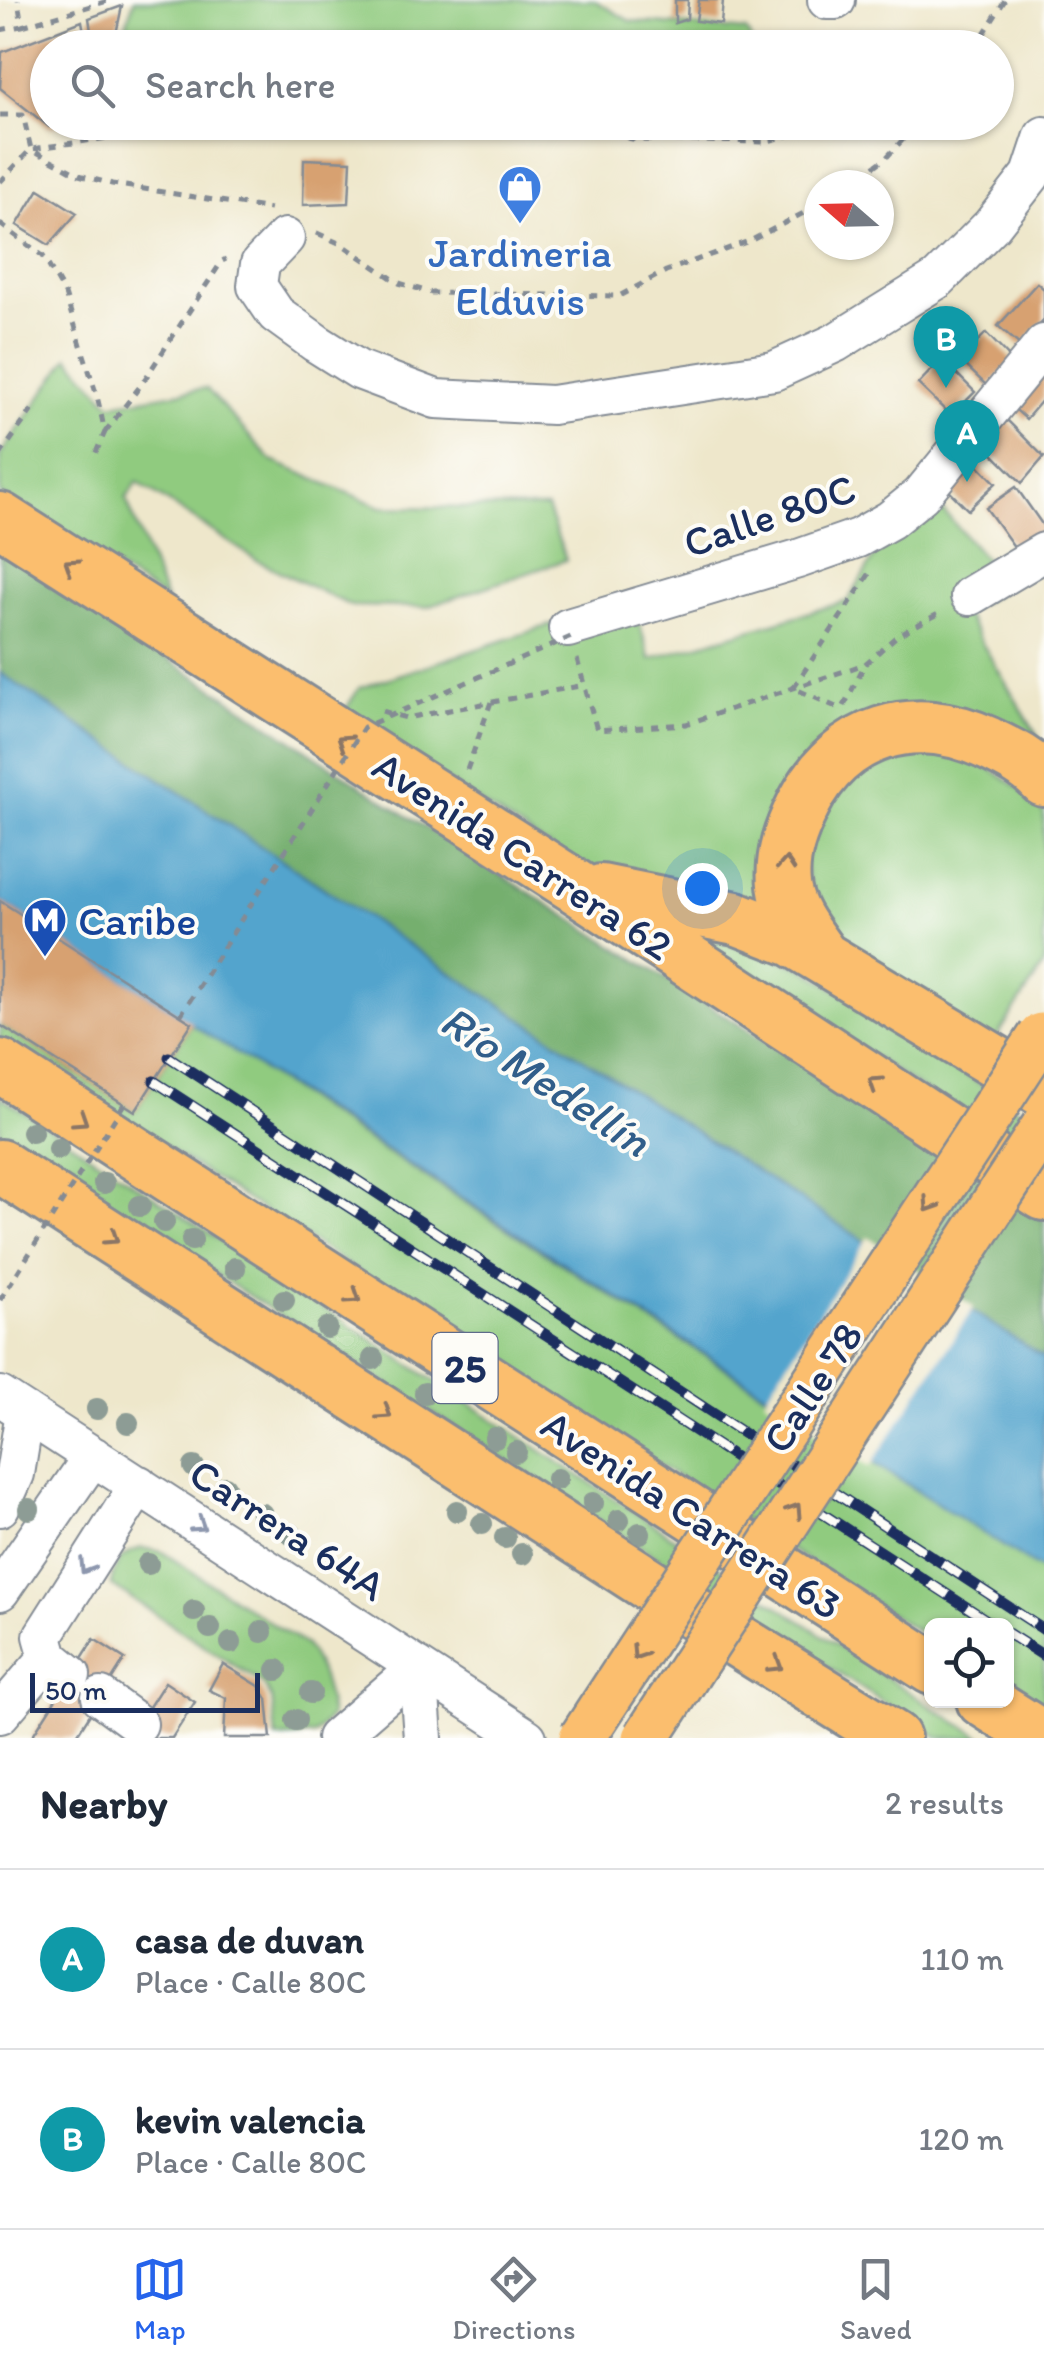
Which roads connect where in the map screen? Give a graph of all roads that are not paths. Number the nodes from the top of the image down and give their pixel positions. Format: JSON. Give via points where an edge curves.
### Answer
{"nodes":[{"id":1,"x":828,"y":0,"type":"edge"},
{"id":2,"x":836,"y":0,"type":"edge"},
{"id":3,"x":1044,"y":136,"type":"edge"},
{"id":4,"x":281,"y":224,"type":"road end"},
{"id":5,"x":1044,"y":344,"type":"edge"},
{"id":6,"x":0,"y":519,"type":"edge"},
{"id":7,"x":1044,"y":552,"type":"edge"},
{"id":8,"x":970,"y":596,"type":"road end"},
{"id":9,"x":569,"y":632,"type":"road end"},
{"id":10,"x":1044,"y":780,"type":"edge"},
{"id":11,"x":575,"y":886,"type":"junction"},
{"id":12,"x":818,"y":953,"type":"junction"},
{"id":13,"x":1043,"y":1033,"type":"edge"},
{"id":14,"x":0,"y":1066,"type":"edge"},
{"id":15,"x":1044,"y":1091,"type":"edge"},
{"id":16,"x":1044,"y":1126,"type":"edge"},
{"id":17,"x":0,"y":1166,"type":"edge"},
{"id":18,"x":1044,"y":1194,"type":"edge"},
{"id":19,"x":12,"y":1404,"type":"edge"},
{"id":20,"x":93,"y":1456,"type":"junction"},
{"id":21,"x":139,"y":1486,"type":"junction"},
{"id":22,"x":0,"y":1508,"type":"edge"},
{"id":23,"x":38,"y":1536,"type":"junction"},
{"id":24,"x":0,"y":1541,"type":"edge"},
{"id":25,"x":0,"y":1565,"type":"edge"},
{"id":26,"x":0,"y":1590,"type":"edge"},
{"id":27,"x":924,"y":1663,"type":"edge"},
{"id":28,"x":418,"y":1667,"type":"junction"},
{"id":29,"x":74,"y":1676,"type":"junction"},
{"id":30,"x":996,"y":1708,"type":"edge"},
{"id":31,"x":0,"y":1714,"type":"edge"},
{"id":32,"x":138,"y":1724,"type":"dead end"},
{"id":33,"x":336,"y":1738,"type":"edge"},
{"id":34,"x":423,"y":1738,"type":"edge"},
{"id":35,"x":527,"y":1738,"type":"edge"},
{"id":36,"x":582,"y":1738,"type":"edge"},
{"id":37,"x":646,"y":1738,"type":"edge"},
{"id":38,"x":894,"y":1738,"type":"edge"},
{"id":39,"x":1043,"y":1738,"type":"edge"}],
"edges":[{"from":1,"to":2,"type":"street"},
{"from":3,"to":4,"type":"street","via":[[1030,175],[979,238],[938,278],[835,343],[774,371],[552,405],[436,400],[360,370],[316,343],[276,314],[257,286],[260,264]]},
{"from":5,"to":9,"type":"street","name":"Calle 80C","via":[[921,495],[890,520],[858,538]]},
{"from":11,"to":6,"type":"highway","name":"Avenida Carrera 62","one_way":true},
{"from":7,"to":8,"type":"street"},
{"from":12,"to":10,"type":"highway","one_way":true,"via":[[788,902],[784,860],[810,793],[842,754],[889,730],[943,729],[1006,752]]},
{"from":11,"to":12,"type":"highway","via":[[736,918]]},
{"from":18,"to":11,"type":"highway","name":"Avenida Carrera 62","one_way":true},
{"from":12,"to":15,"type":"highway"},
{"from":13,"to":36,"type":"main road","name":"Calle 78","one_way":true,"bridge":true},
{"from":14,"to":27,"type":"highway","name":"Avenida Carrera 63","number":"25","one_way":true},
{"from":37,"to":16,"type":"main road","name":"Calle 78","one_way":true,"bridge":true},
{"from":17,"to":38,"type":"highway","name":"Avenida Carrera 63","number":"25","one_way":true},
{"from":19,"to":20,"type":"street","name":"Carrera 64A"},
{"from":19,"to":22,"type":"street","via":[[15,1474]]},
{"from":20,"to":21,"type":"street","name":"Carrera 64A"},
{"from":20,"to":23,"type":"street"},
{"from":21,"to":28,"type":"street","name":"Carrera 64A","one_way":true},
{"from":21,"to":29,"type":"street","one_way":true,"via":[[43,1636]]},
{"from":23,"to":24,"type":"street"},
{"from":23,"to":25,"type":"street"},
{"from":23,"to":26,"type":"street"},
{"from":28,"to":33,"type":"street"},
{"from":28,"to":34,"type":"street"},
{"from":28,"to":35,"type":"street","name":"Carrera 64A"},
{"from":29,"to":31,"type":"street"},
{"from":29,"to":32,"type":"street"},
{"from":30,"to":39,"type":"highway"}]}
